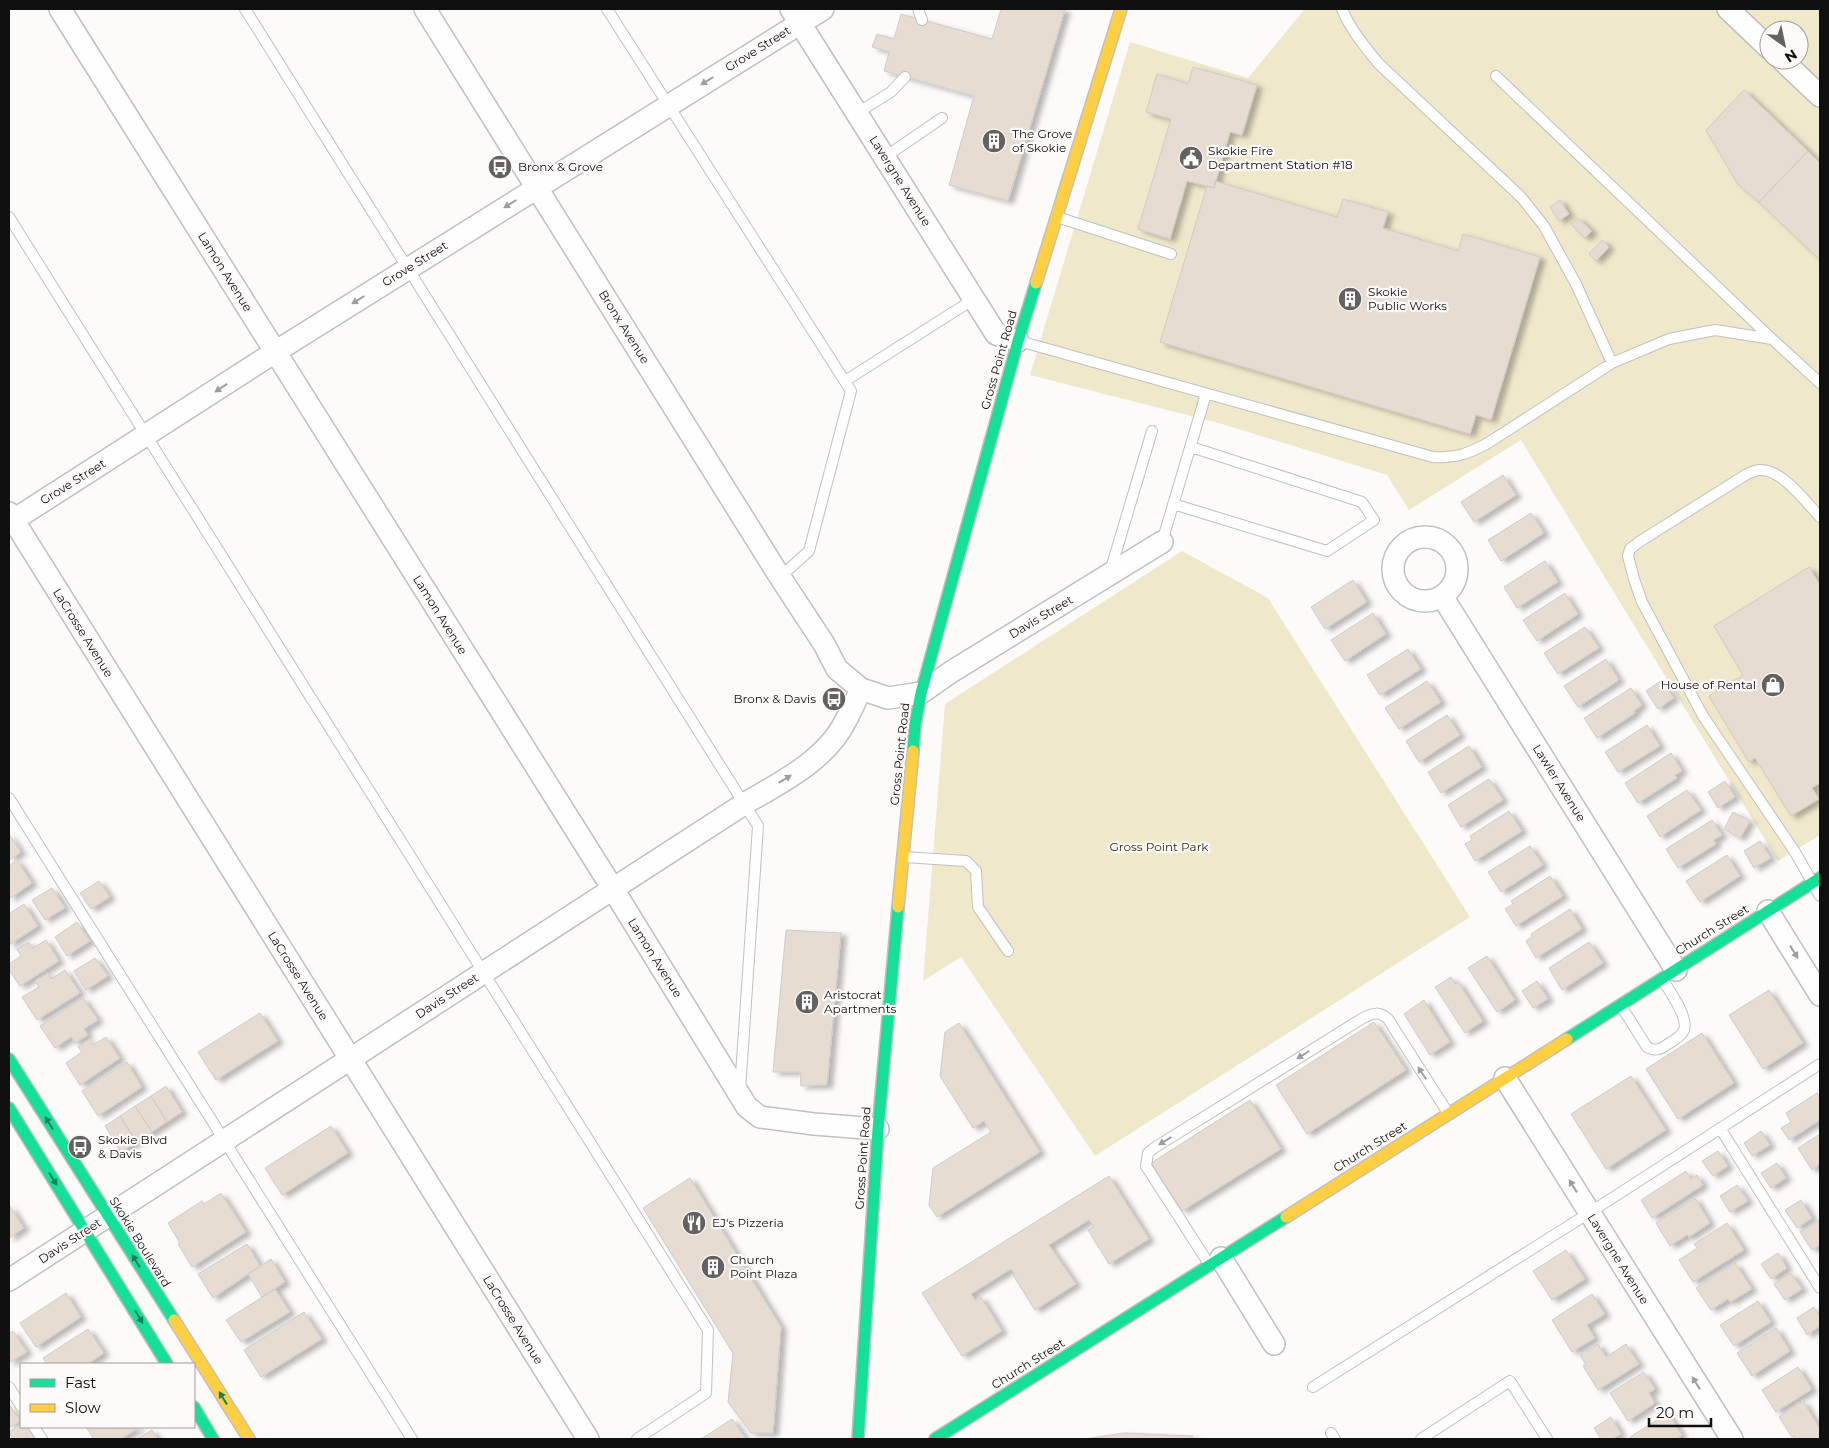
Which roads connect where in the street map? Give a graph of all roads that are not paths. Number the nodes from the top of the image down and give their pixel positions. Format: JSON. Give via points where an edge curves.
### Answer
{"nodes":[{"id":1,"x":60,"y":9,"type":"edge"},
{"id":2,"x":245,"y":9,"type":"edge"},
{"id":3,"x":425,"y":9,"type":"edge"},
{"id":4,"x":607,"y":9,"type":"edge"},
{"id":5,"x":823,"y":9,"type":"edge"},
{"id":6,"x":918,"y":9,"type":"edge"},
{"id":7,"x":1120,"y":9,"type":"edge"},
{"id":8,"x":1342,"y":9,"type":"edge"},
{"id":9,"x":1728,"y":9,"type":"edge"},
{"id":10,"x":795,"y":16,"type":"edge"},
{"id":11,"x":922,"y":20,"type":"dead end"},
{"id":12,"x":1759,"y":38,"type":"edge"},
{"id":13,"x":1793,"y":70,"type":"edge"},
{"id":14,"x":1496,"y":76,"type":"dead end"},
{"id":15,"x":905,"y":77,"type":"dead end"},
{"id":16,"x":1820,"y":96,"type":"edge"},
{"id":17,"x":668,"y":106,"type":"junction"},
{"id":18,"x":857,"y":113,"type":"junction"},
{"id":19,"x":942,"y":118,"type":"dead end"},
{"id":20,"x":885,"y":157,"type":"junction"},
{"id":21,"x":537,"y":187,"type":"junction"},
{"id":22,"x":9,"y":217,"type":"edge"},
{"id":23,"x":1056,"y":217,"type":"junction"},
{"id":24,"x":1171,"y":254,"type":"dead end"},
{"id":25,"x":408,"y":268,"type":"junction"},
{"id":26,"x":974,"y":299,"type":"junction"},
{"id":27,"x":1772,"y":339,"type":"junction"},
{"id":28,"x":1018,"y":341,"type":"junction"},
{"id":29,"x":275,"y":352,"type":"junction"},
{"id":30,"x":1612,"y":363,"type":"junction"},
{"id":31,"x":845,"y":381,"type":"junction"},
{"id":32,"x":1820,"y":383,"type":"edge"},
{"id":33,"x":1206,"y":394,"type":"junction"},
{"id":34,"x":1152,"y":431,"type":"dead end"},
{"id":35,"x":146,"y":436,"type":"junction"},
{"id":36,"x":1190,"y":447,"type":"junction"},
{"id":37,"x":1173,"y":504,"type":"junction"},
{"id":38,"x":1820,"y":518,"type":"edge"},
{"id":39,"x":10,"y":519,"type":"edge"},
{"id":40,"x":1162,"y":542,"type":"joint"},
{"id":41,"x":1109,"y":576,"type":"junction"},
{"id":42,"x":780,"y":577,"type":"junction"},
{"id":43,"x":1442,"y":596,"type":"dead end"},
{"id":44,"x":824,"y":644,"type":"junction"},
{"id":45,"x":861,"y":689,"type":"junction"},
{"id":46,"x":921,"y":693,"type":"junction"},
{"id":47,"x":9,"y":798,"type":"edge"},
{"id":48,"x":744,"y":804,"type":"junction"},
{"id":49,"x":903,"y":857,"type":"junction"},
{"id":50,"x":1816,"y":881,"type":"edge"},
{"id":51,"x":613,"y":889,"type":"junction"},
{"id":52,"x":1820,"y":896,"type":"edge"},
{"id":53,"x":1768,"y":911,"type":"junction"},
{"id":54,"x":1008,"y":951,"type":"dead end"},
{"id":55,"x":484,"y":972,"type":"junction"},
{"id":56,"x":1669,"y":974,"type":"junction"},
{"id":57,"x":1820,"y":995,"type":"edge"},
{"id":58,"x":1620,"y":1005,"type":"junction"},
{"id":59,"x":9,"y":1059,"type":"edge"},
{"id":60,"x":350,"y":1059,"type":"junction"},
{"id":61,"x":1820,"y":1064,"type":"edge"},
{"id":62,"x":1505,"y":1078,"type":"junction"},
{"id":63,"x":740,"y":1095,"type":"junction"},
{"id":64,"x":9,"y":1108,"type":"edge"},
{"id":65,"x":1448,"y":1114,"type":"junction"},
{"id":66,"x":1720,"y":1128,"type":"junction"},
{"id":67,"x":878,"y":1129,"type":"junction"},
{"id":68,"x":224,"y":1140,"type":"junction"},
{"id":69,"x":1589,"y":1213,"type":"junction"},
{"id":70,"x":108,"y":1216,"type":"junction"},
{"id":71,"x":86,"y":1231,"type":"junction"},
{"id":72,"x":1215,"y":1262,"type":"junction"},
{"id":73,"x":9,"y":1280,"type":"edge"},
{"id":74,"x":1820,"y":1288,"type":"edge"},
{"id":75,"x":1274,"y":1344,"type":"dead end"},
{"id":76,"x":166,"y":1363,"type":"edge"},
{"id":77,"x":9,"y":1387,"type":"edge"},
{"id":78,"x":1313,"y":1387,"type":"dead end"},
{"id":79,"x":20,"y":1404,"type":"edge"},
{"id":80,"x":195,"y":1409,"type":"edge"},
{"id":81,"x":35,"y":1428,"type":"edge"},
{"id":82,"x":42,"y":1439,"type":"edge"},
{"id":83,"x":213,"y":1439,"type":"edge"},
{"id":84,"x":249,"y":1439,"type":"edge"},
{"id":85,"x":412,"y":1439,"type":"edge"},
{"id":86,"x":588,"y":1439,"type":"edge"},
{"id":87,"x":637,"y":1439,"type":"edge"},
{"id":88,"x":858,"y":1439,"type":"edge"},
{"id":89,"x":935,"y":1439,"type":"edge"},
{"id":90,"x":1421,"y":1439,"type":"edge"},
{"id":91,"x":1547,"y":1439,"type":"edge"},
{"id":92,"x":1732,"y":1439,"type":"edge"}],
"edges":[{"from":1,"to":29,"type":"street","name":"Lamon Avenue"},
{"from":2,"to":25,"type":"lane"},
{"from":3,"to":21,"type":"street","name":"Bronx Avenue"},
{"from":4,"to":17,"type":"lane"},
{"from":5,"to":10,"type":"street","name":"Grove Street"},
{"from":6,"to":11,"type":"lane"},
{"from":7,"to":23,"type":"main road","name":"Gross Point Road"},
{"from":8,"to":30,"type":"lane","via":[[1379,64],[1521,197],[1544,226],[1576,284]]},
{"from":9,"to":12,"type":"street"},
{"from":10,"to":17,"type":"street","name":"Grove Street","one_way":true},
{"from":10,"to":18,"type":"street","name":"Lavergne Avenue"},
{"from":13,"to":16,"type":"street"},
{"from":14,"to":27,"type":"lane"},
{"from":15,"to":18,"type":"lane","via":[[891,92]]},
{"from":17,"to":21,"type":"street","name":"Grove Street"},
{"from":17,"to":31,"type":"lane"},
{"from":18,"to":20,"type":"street","name":"Lavergne Avenue"},
{"from":19,"to":20,"type":"lane"},
{"from":20,"to":26,"type":"street","name":"Lavergne Avenue"},
{"from":21,"to":25,"type":"street","name":"Grove Street","one_way":true},
{"from":21,"to":42,"type":"street","name":"Bronx Avenue"},
{"from":22,"to":35,"type":"lane"},
{"from":23,"to":24,"type":"lane"},
{"from":23,"to":28,"type":"main road","name":"Gross Point Road"},
{"from":25,"to":29,"type":"street","name":"Grove Street","one_way":true},
{"from":25,"to":48,"type":"lane"},
{"from":26,"to":28,"type":"street","name":"Lavergne Avenue","via":[[996,334]]},
{"from":26,"to":31,"type":"lane"},
{"from":27,"to":30,"type":"lane","via":[[1715,330],[1668,339]]},
{"from":27,"to":32,"type":"lane"},
{"from":28,"to":33,"type":"lane"},
{"from":28,"to":46,"type":"main road","name":"Gross Point Road"},
{"from":29,"to":35,"type":"street","name":"Grove Street","one_way":true},
{"from":29,"to":51,"type":"street","name":"Lamon Avenue"},
{"from":30,"to":33,"type":"lane","via":[[1488,444],[1451,457],[1433,457]]},
{"from":31,"to":42,"type":"lane","via":[[851,391],[809,552]]},
{"from":33,"to":36,"type":"lane"},
{"from":34,"to":41,"type":"lane"},
{"from":35,"to":39,"type":"street","name":"Grove Street"},
{"from":35,"to":55,"type":"lane"},
{"from":36,"to":37,"type":"lane"},
{"from":36,"to":37,"type":"lane","via":[[1362,502],[1374,520],[1327,552]]},
{"from":37,"to":40,"type":"lane"},
{"from":38,"to":50,"type":"lane","via":[[1781,477],[1758,470],[1639,542],[1630,549],[1628,556],[1642,602],[1703,716]]},
{"from":39,"to":60,"type":"street","name":"LaCrosse Avenue"},
{"from":40,"to":41,"type":"street","name":"Davis Street"},
{"from":41,"to":46,"type":"street","name":"Davis Street"},
{"from":42,"to":44,"type":"street","name":"Bronx Avenue"},
{"from":43,"to":56,"type":"street","name":"Lawler Avenue"},
{"from":44,"to":45,"type":"street","name":"Bronx Avenue","via":[[837,670]]},
{"from":44,"to":46,"type":"street","name":"Bronx Avenue","via":[[867,676]]},
{"from":45,"to":46,"type":"street","name":"Bronx Avenue","via":[[888,698]]},
{"from":48,"to":45,"type":"street","name":"Davis Street","one_way":true,"via":[[806,767],[846,722]]},
{"from":46,"to":49,"type":"main road","name":"Gross Point Road","via":[[914,725]]},
{"from":47,"to":68,"type":"lane"},
{"from":48,"to":51,"type":"street","name":"Davis Street"},
{"from":48,"to":63,"type":"lane","via":[[758,826]]},
{"from":49,"to":54,"type":"lane","via":[[966,861],[976,871],[978,907]]},
{"from":49,"to":67,"type":"main road","name":"Gross Point Road"},
{"from":50,"to":52,"type":"lane"},
{"from":50,"to":53,"type":"main road","name":"Church Street"},
{"from":51,"to":55,"type":"street","name":"Davis Street"},
{"from":51,"to":63,"type":"street","name":"Lamon Avenue"},
{"from":53,"to":56,"type":"main road","name":"Church Street"},
{"from":53,"to":57,"type":"street","one_way":true},
{"from":55,"to":60,"type":"street","name":"Davis Street"},
{"from":55,"to":87,"type":"lane","via":[[708,1330],[706,1393]]},
{"from":56,"to":58,"type":"main road","name":"Church Street"},
{"from":56,"to":58,"type":"lane","via":[[1685,1025],[1684,1031],[1670,1043],[1657,1050],[1647,1047]]},
{"from":58,"to":62,"type":"main road","name":"Church Street"},
{"from":70,"to":59,"type":"main road","name":"Skokie Boulevard","one_way":true},
{"from":60,"to":68,"type":"street","name":"Davis Street"},
{"from":60,"to":86,"type":"street","name":"LaCrosse Avenue"},
{"from":61,"to":66,"type":"lane"},
{"from":62,"to":65,"type":"main road","name":"Church Street"},
{"from":69,"to":62,"type":"street","name":"Lavergne Avenue","one_way":true},
{"from":63,"to":67,"type":"street","name":"Lamon Avenue","via":[[747,1107],[760,1117]]},
{"from":64,"to":71,"type":"main road","one_way":true},
{"from":65,"to":72,"type":"main road","name":"Church Street"},
{"from":65,"to":72,"type":"lane","one_way":true,"via":[[1388,1019],[1378,1013],[1363,1018],[1154,1148],[1148,1153],[1146,1166]]},
{"from":66,"to":69,"type":"lane"},
{"from":66,"to":74,"type":"lane"},
{"from":67,"to":88,"type":"main road","name":"Gross Point Road"},
{"from":68,"to":70,"type":"street","name":"Davis Street"},
{"from":68,"to":85,"type":"lane"},
{"from":69,"to":78,"type":"lane"},
{"from":92,"to":69,"type":"street","name":"Lavergne Avenue","one_way":true},
{"from":70,"to":71,"type":"street","name":"Davis Street"},
{"from":84,"to":70,"type":"main road","name":"Skokie Boulevard","one_way":true},
{"from":71,"to":73,"type":"street","name":"Davis Street"},
{"from":71,"to":76,"type":"main road","one_way":true},
{"from":72,"to":75,"type":"street"},
{"from":72,"to":89,"type":"main road","name":"Church Street"},
{"from":77,"to":79,"type":"lane"},
{"from":80,"to":83,"type":"main road"},
{"from":81,"to":82,"type":"lane"},
{"from":90,"to":91,"type":"lane","via":[[1510,1381]]}]}
